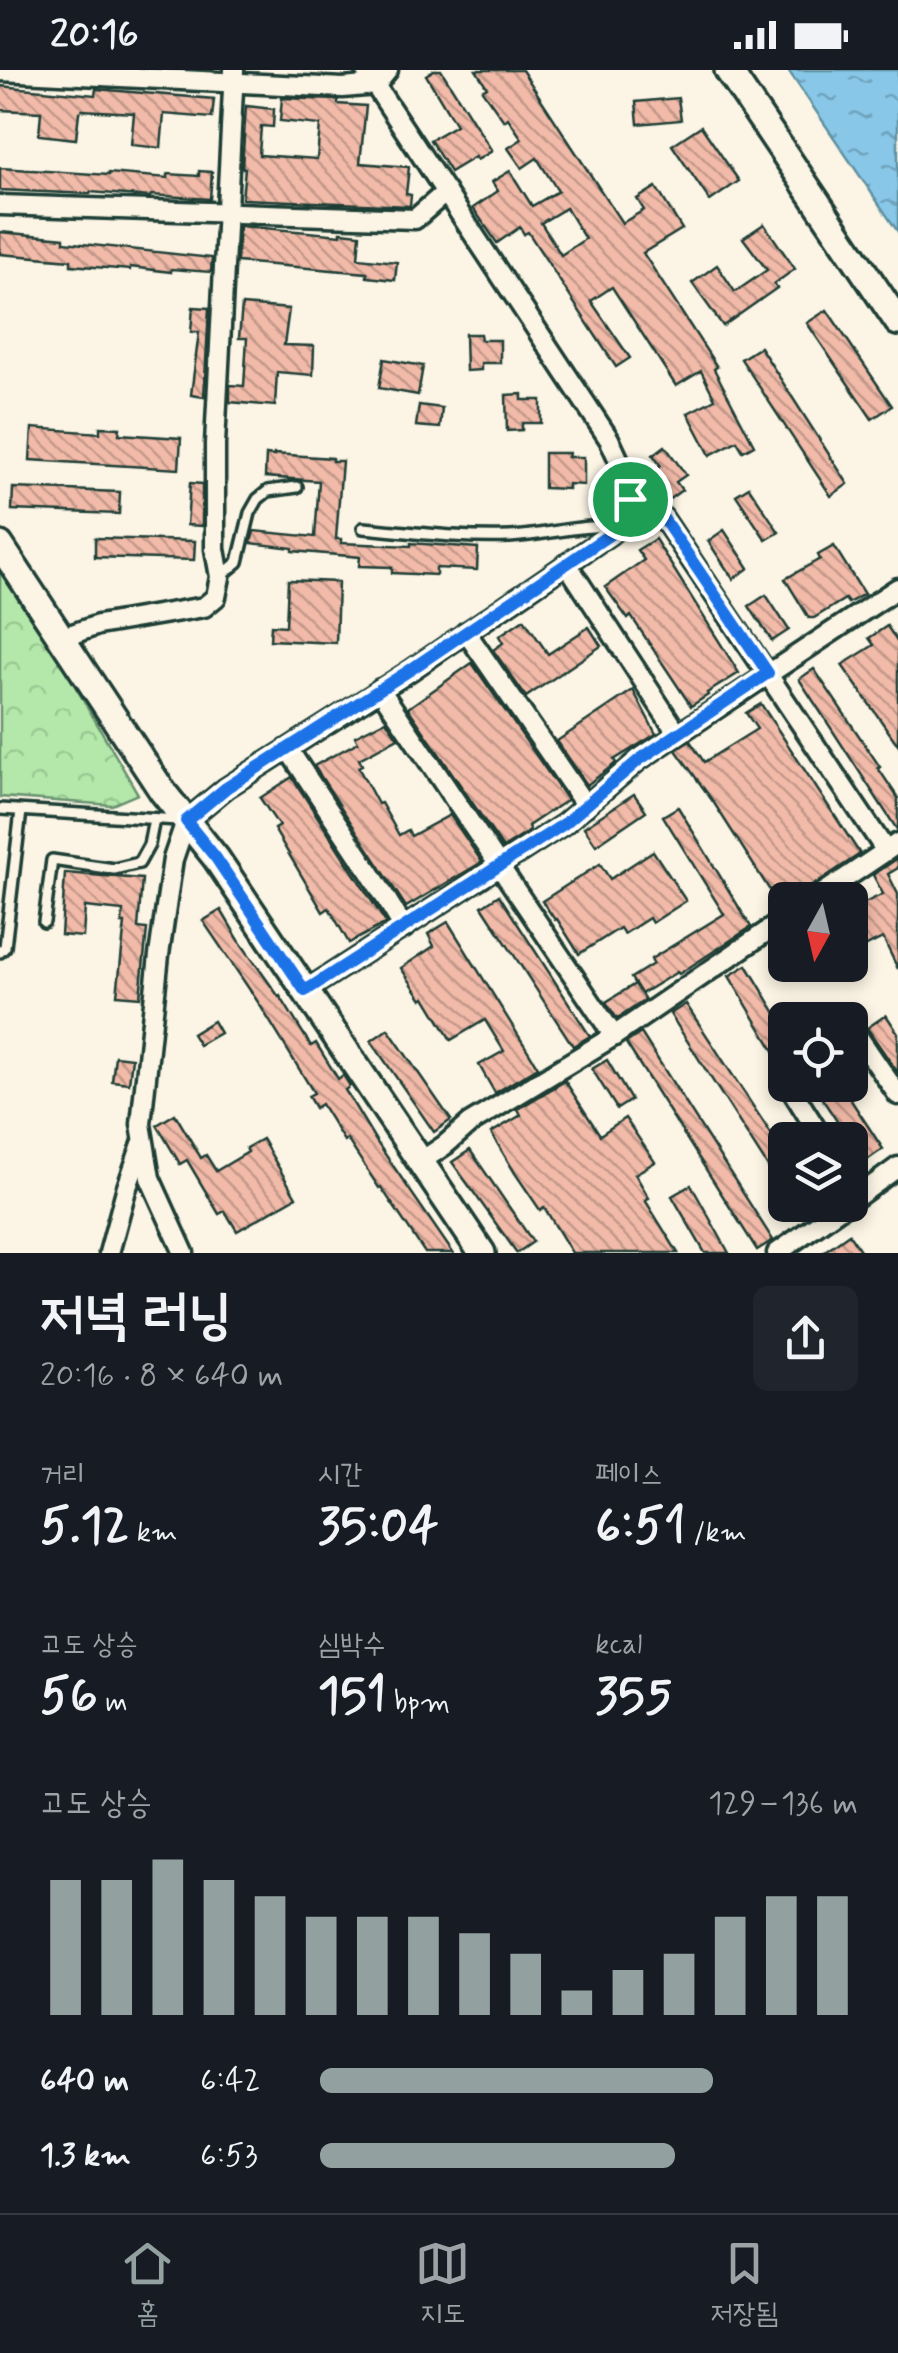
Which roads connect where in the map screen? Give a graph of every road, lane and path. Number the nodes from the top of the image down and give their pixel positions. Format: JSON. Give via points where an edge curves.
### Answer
{"nodes":[{"id":1,"x":728,"y":70,"type":"edge"},
{"id":2,"x":0,"y":71,"type":"edge"},
{"id":3,"x":376,"y":75,"type":"edge"},
{"id":4,"x":234,"y":77,"type":"edge"},
{"id":5,"x":446,"y":192,"type":"junction"},
{"id":6,"x":0,"y":205,"type":"edge"},
{"id":7,"x":226,"y":211,"type":"junction"},
{"id":8,"x":898,"y":322,"type":"edge"},
{"id":9,"x":297,"y":487,"type":"dead end"},
{"id":10,"x":630,"y":499,"type":"junction"},
{"id":11,"x":620,"y":527,"type":"junction"},
{"id":12,"x":363,"y":528,"type":"dead end"},
{"id":13,"x":0,"y":545,"type":"edge"},
{"id":14,"x":567,"y":564,"type":"junction"},
{"id":15,"x":220,"y":577,"type":"junction"},
{"id":16,"x":898,"y":588,"type":"edge"},
{"id":17,"x":466,"y":632,"type":"junction"},
{"id":18,"x":61,"y":638,"type":"junction"},
{"id":19,"x":768,"y":673,"type":"junction"},
{"id":20,"x":380,"y":690,"type":"junction"},
{"id":21,"x":678,"y":734,"type":"junction"},
{"id":22,"x":288,"y":749,"type":"junction"},
{"id":23,"x":586,"y":806,"type":"junction"},
{"id":24,"x":0,"y":810,"type":"edge"},
{"id":25,"x":20,"y":811,"type":"junction"},
{"id":26,"x":154,"y":819,"type":"junction"},
{"id":27,"x":186,"y":821,"type":"junction"},
{"id":28,"x":892,"y":847,"type":"edge"},
{"id":29,"x":501,"y":865,"type":"junction"},
{"id":30,"x":840,"y":882,"type":"edge"},
{"id":31,"x":44,"y":922,"type":"dead end"},
{"id":32,"x":404,"y":928,"type":"junction"},
{"id":33,"x":768,"y":931,"type":"edge"},
{"id":34,"x":0,"y":952,"type":"edge"},
{"id":35,"x":305,"y":991,"type":"junction"},
{"id":36,"x":614,"y":1036,"type":"junction"},
{"id":37,"x":868,"y":1052,"type":"edge"},
{"id":38,"x":898,"y":1095,"type":"edge"},
{"id":39,"x":142,"y":1144,"type":"junction"},
{"id":40,"x":420,"y":1162,"type":"junction"},
{"id":41,"x":898,"y":1167,"type":"edge"},
{"id":42,"x":868,"y":1186,"type":"edge"},
{"id":43,"x":817,"y":1222,"type":"edge"},
{"id":44,"x":110,"y":1253,"type":"edge"},
{"id":45,"x":184,"y":1253,"type":"edge"},
{"id":46,"x":482,"y":1253,"type":"edge"},
{"id":47,"x":776,"y":1253,"type":"edge"}],
"edges":[{"from":1,"to":8,"type":"street"},
{"from":2,"to":4,"type":"street"},
{"from":3,"to":4,"type":"street","via":[[343,88]]},
{"from":3,"to":5,"type":"street"},
{"from":4,"to":7,"type":"street"},
{"from":5,"to":7,"type":"street","via":[[415,218]]},
{"from":5,"to":10,"type":"street","via":[[608,439]]},
{"from":6,"to":7,"type":"street"},
{"from":7,"to":15,"type":"street","via":[[215,444]]},
{"from":9,"to":15,"type":"lane","via":[[258,499],[238,562]]},
{"from":10,"to":11,"type":"street"},
{"from":10,"to":19,"type":"street","via":[[663,518]]},
{"from":11,"to":12,"type":"lane","via":[[510,537]]},
{"from":11,"to":14,"type":"street"},
{"from":13,"to":18,"type":"street"},
{"from":14,"to":17,"type":"street"},
{"from":14,"to":21,"type":"street"},
{"from":15,"to":18,"type":"street","via":[[216,597],[204,607]]},
{"from":16,"to":19,"type":"street"},
{"from":17,"to":20,"type":"street"},
{"from":17,"to":23,"type":"street"},
{"from":18,"to":27,"type":"street"},
{"from":19,"to":21,"type":"street"},
{"from":19,"to":28,"type":"street"},
{"from":20,"to":22,"type":"street"},
{"from":20,"to":29,"type":"street"},
{"from":21,"to":23,"type":"street"},
{"from":22,"to":27,"type":"street"},
{"from":22,"to":32,"type":"street"},
{"from":23,"to":29,"type":"street"},
{"from":24,"to":25,"type":"lane"},
{"from":25,"to":26,"type":"lane"},
{"from":25,"to":34,"type":"lane"},
{"from":26,"to":27,"type":"lane"},
{"from":26,"to":31,"type":"lane","via":[[139,863],[114,869],[52,860]]},
{"from":27,"to":35,"type":"street"},
{"from":27,"to":39,"type":"street","via":[[162,936]]},
{"from":28,"to":30,"type":"street"},
{"from":29,"to":32,"type":"street"},
{"from":29,"to":36,"type":"street"},
{"from":32,"to":35,"type":"street"},
{"from":33,"to":36,"type":"street"},
{"from":35,"to":40,"type":"street"},
{"from":36,"to":40,"type":"street","via":[[469,1124]]},
{"from":37,"to":38,"type":"street"},
{"from":39,"to":44,"type":"street"},
{"from":39,"to":45,"type":"street"},
{"from":40,"to":46,"type":"street"},
{"from":41,"to":42,"type":"street"},
{"from":43,"to":47,"type":"street"}]}
